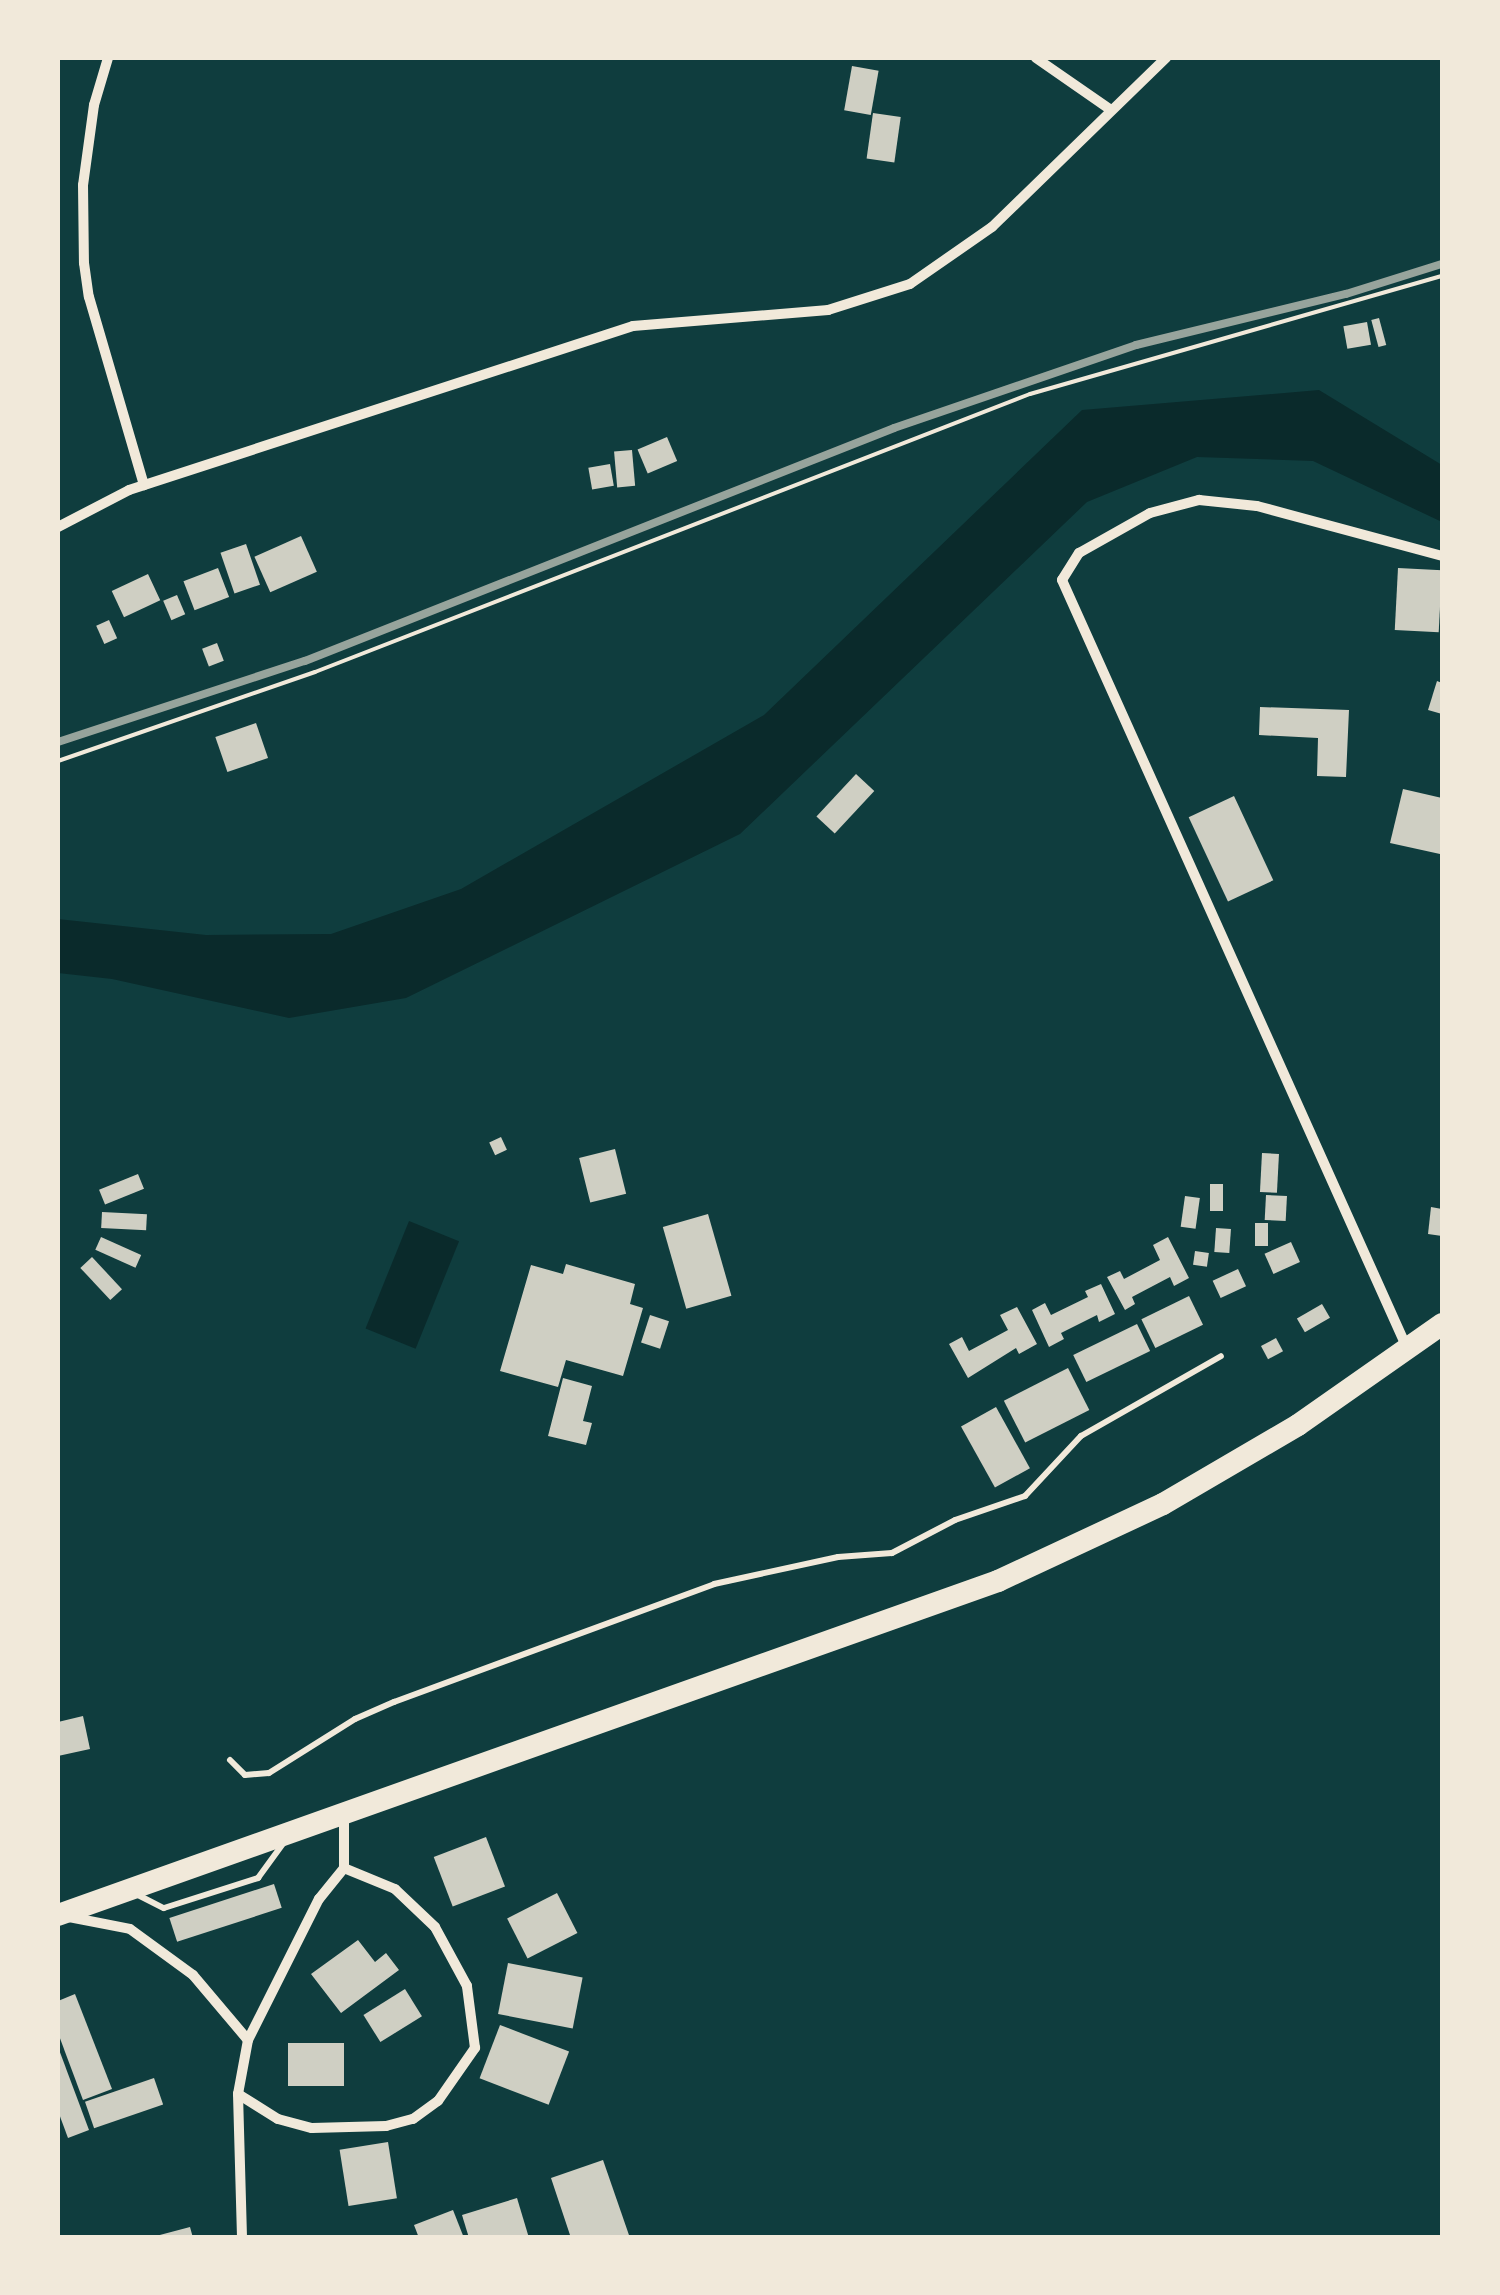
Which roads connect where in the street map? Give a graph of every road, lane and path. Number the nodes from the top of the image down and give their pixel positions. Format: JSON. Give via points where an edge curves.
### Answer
{"nodes":[{"id":1,"x":108,"y":58,"type":"edge"},
{"id":2,"x":1036,"y":58,"type":"edge"},
{"id":3,"x":1166,"y":58,"type":"edge"},
{"id":4,"x":1111,"y":110,"type":"junction"},
{"id":5,"x":1442,"y":276,"type":"edge"},
{"id":6,"x":144,"y":485,"type":"junction"},
{"id":7,"x":58,"y":527,"type":"edge"},
{"id":8,"x":1442,"y":556,"type":"edge"},
{"id":9,"x":58,"y":761,"type":"edge"},
{"id":10,"x":1442,"y":1324,"type":"edge"},
{"id":11,"x":1407,"y":1349,"type":"junction"},
{"id":12,"x":1220,"y":1356,"type":"dead end"},
{"id":13,"x":230,"y":1760,"type":"dead end"},
{"id":14,"x":344,"y":1812,"type":"junction"},
{"id":15,"x":290,"y":1831,"type":"junction"},
{"id":16,"x":344,"y":1868,"type":"junction"},
{"id":17,"x":130,"y":1889,"type":"junction"},
{"id":18,"x":58,"y":1915,"type":"edge"},
{"id":19,"x":248,"y":2040,"type":"junction"},
{"id":20,"x":238,"y":2094,"type":"junction"},
{"id":21,"x":242,"y":2238,"type":"edge"}],
"edges":[{"from":1,"to":6,"type":"street","via":[[82,185],[84,262]]},
{"from":2,"to":4,"type":"street"},
{"from":3,"to":4,"type":"street"},
{"from":4,"to":6,"type":"street","via":[[992,227],[910,284],[828,310],[633,326]]},
{"from":5,"to":9,"type":"path","via":[[1030,394],[315,672]]},
{"from":6,"to":7,"type":"street"},
{"from":8,"to":11,"type":"street","via":[[1257,506],[1199,500],[1150,513],[1079,553],[1062,580]]},
{"from":10,"to":11,"type":"highway"},
{"from":11,"to":14,"type":"highway","via":[[1163,1504],[998,1581]]},
{"from":12,"to":13,"type":"lane","via":[[1081,1436],[1025,1496],[955,1520],[892,1553],[838,1556],[714,1584],[394,1702],[269,1773],[245,1774]]},
{"from":14,"to":15,"type":"highway"},
{"from":14,"to":16,"type":"street"},
{"from":15,"to":17,"type":"highway"},
{"from":15,"to":17,"type":"lane","via":[[258,1878],[164,1908]]},
{"from":16,"to":19,"type":"street","via":[[310,1916]]},
{"from":16,"to":20,"type":"street","via":[[395,1889],[435,1927],[467,1986],[475,2048],[438,2102],[386,2126],[312,2128],[278,2119]]},
{"from":17,"to":18,"type":"highway"},
{"from":18,"to":19,"type":"street","via":[[130,1930],[193,1975]]},
{"from":19,"to":20,"type":"street"},
{"from":20,"to":21,"type":"street"}]}
